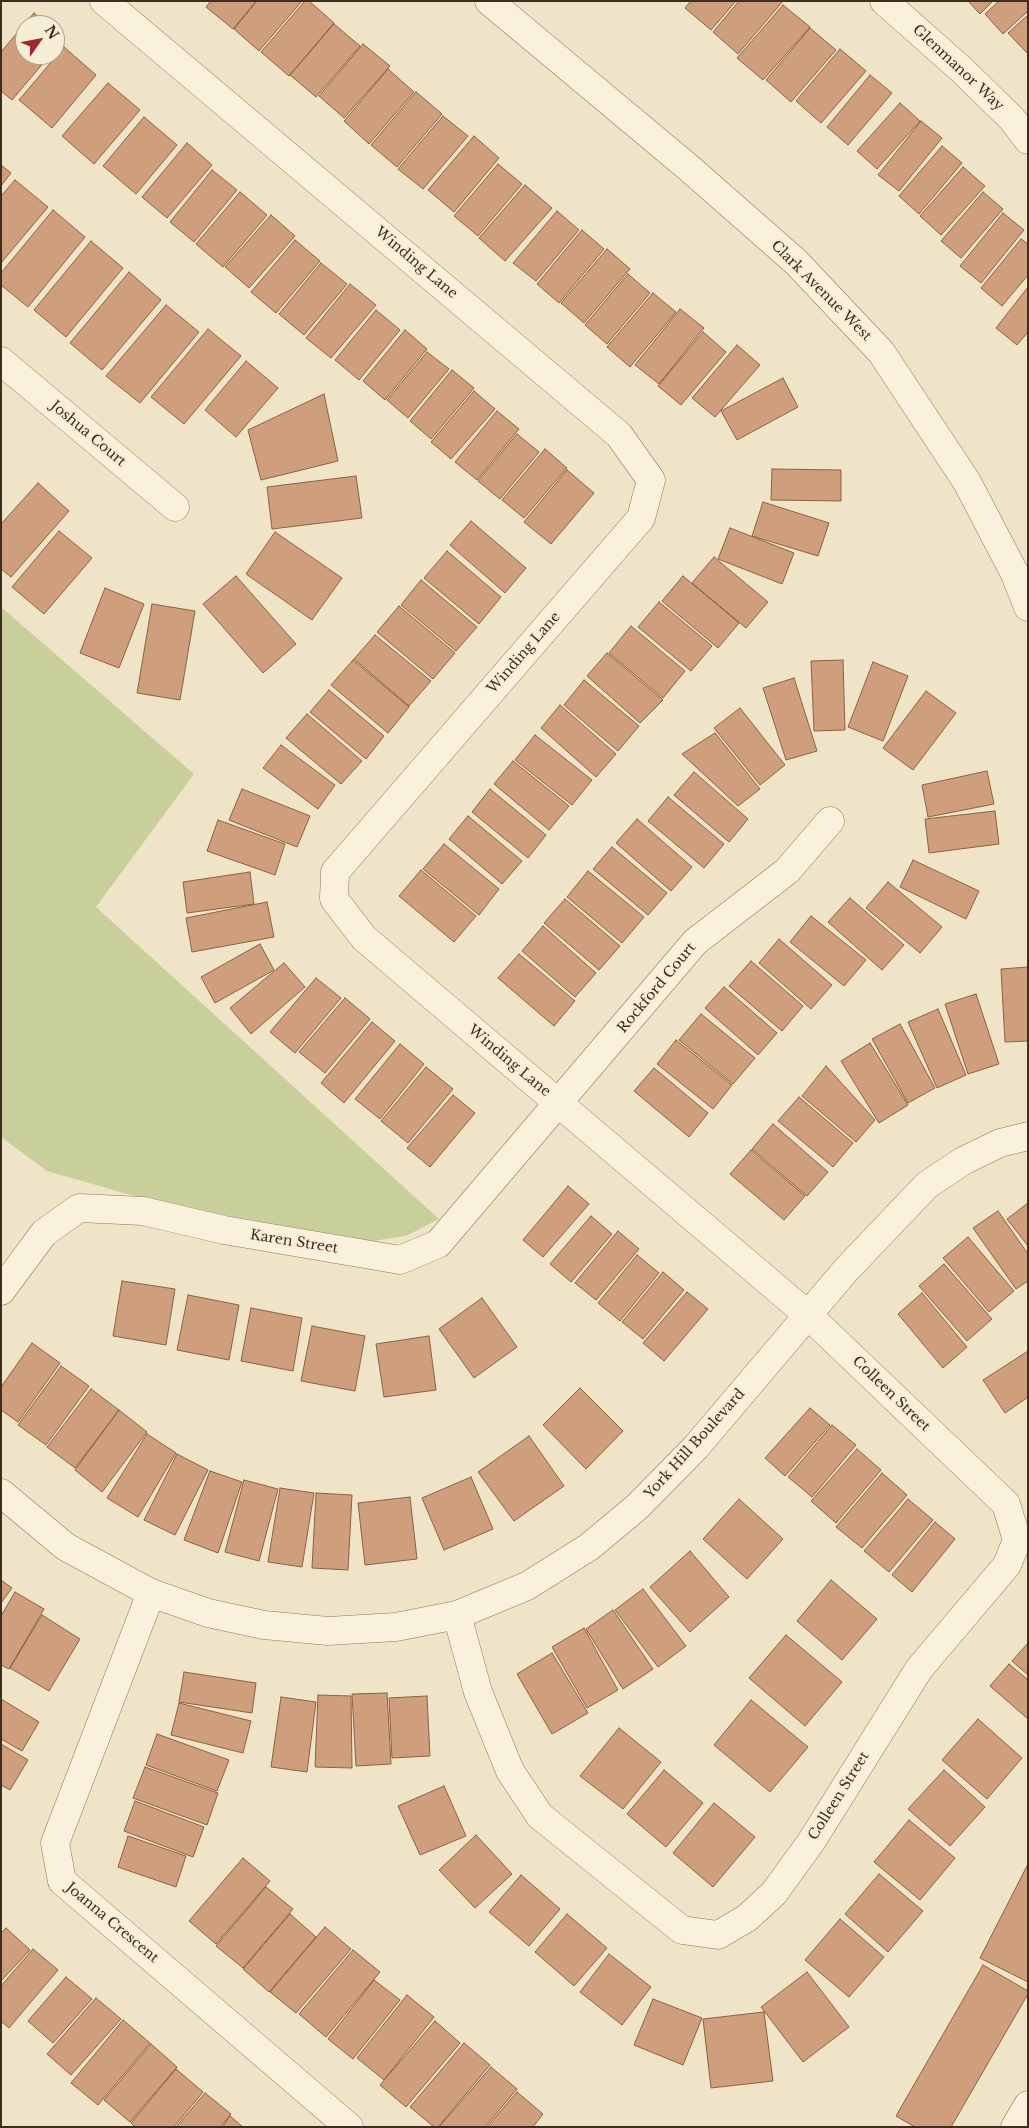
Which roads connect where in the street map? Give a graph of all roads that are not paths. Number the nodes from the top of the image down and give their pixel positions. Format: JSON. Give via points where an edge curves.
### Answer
{"nodes":[{"id":1,"x":104,"y":1,"type":"edge"},
{"id":2,"x":489,"y":1,"type":"edge"},
{"id":3,"x":884,"y":1,"type":"edge"},
{"id":4,"x":1028,"y":140,"type":"edge"},
{"id":5,"x":1,"y":361,"type":"edge"},
{"id":6,"x":175,"y":507,"type":"dead end"},
{"id":7,"x":1028,"y":607,"type":"edge"},
{"id":8,"x":830,"y":821,"type":"dead end"},
{"id":9,"x":559,"y":1104,"type":"junction"},
{"id":10,"x":1028,"y":1136,"type":"edge"},
{"id":11,"x":1,"y":1291,"type":"edge"},
{"id":12,"x":808,"y":1315,"type":"junction"},
{"id":13,"x":1,"y":1493,"type":"edge"},
{"id":14,"x":151,"y":1593,"type":"junction"},
{"id":15,"x":457,"y":1615,"type":"junction"},
{"id":16,"x":1028,"y":2105,"type":"edge"},
{"id":17,"x":349,"y":2127,"type":"edge"},
{"id":18,"x":1015,"y":2127,"type":"edge"}],
"edges":[{"from":1,"to":9,"type":"street","name":"Winding Lane","via":[[619,435],[651,480],[641,518],[335,872],[334,899],[364,938]]},
{"from":2,"to":7,"type":"street","name":"Clark Avenue West","via":[[796,262],[882,352],[967,482],[1015,574]]},
{"from":3,"to":4,"type":"street","name":"Glenmanor Way","via":[[962,70],[1012,119]]},
{"from":5,"to":6,"type":"street","name":"Joshua Court"},
{"from":8,"to":9,"type":"street","name":"Rockford Court","via":[[787,871],[695,942]]},
{"from":9,"to":11,"type":"street","name":"Karen Street","via":[[438,1244],[400,1260],[224,1230],[143,1211],[78,1208],[44,1233]]},
{"from":9,"to":12,"type":"street","name":"Winding Lane"},
{"from":10,"to":12,"type":"street","name":"York Hill Boulevard","via":[[1000,1143],[970,1157],[927,1185],[896,1215]]},
{"from":12,"to":15,"type":"street","name":"York Hill Boulevard","via":[[696,1447],[637,1507],[589,1547],[526,1586]]},
{"from":12,"to":15,"type":"street","name":"Colleen Street","via":[[1006,1504],[1017,1540],[1007,1565],[919,1669],[811,1842],[774,1893],[748,1918],[718,1935],[682,1930],[540,1816],[510,1771],[478,1692]]},
{"from":13,"to":14,"type":"street","name":"York Hill Boulevard","via":[[66,1547]]},
{"from":14,"to":15,"type":"street","name":"York Hill Boulevard","via":[[208,1614],[264,1625],[328,1631],[396,1627]]},
{"from":14,"to":17,"type":"street","name":"Joanna Crescent","via":[[55,1843],[62,1881]]},
{"from":16,"to":18,"type":"street"}]}
